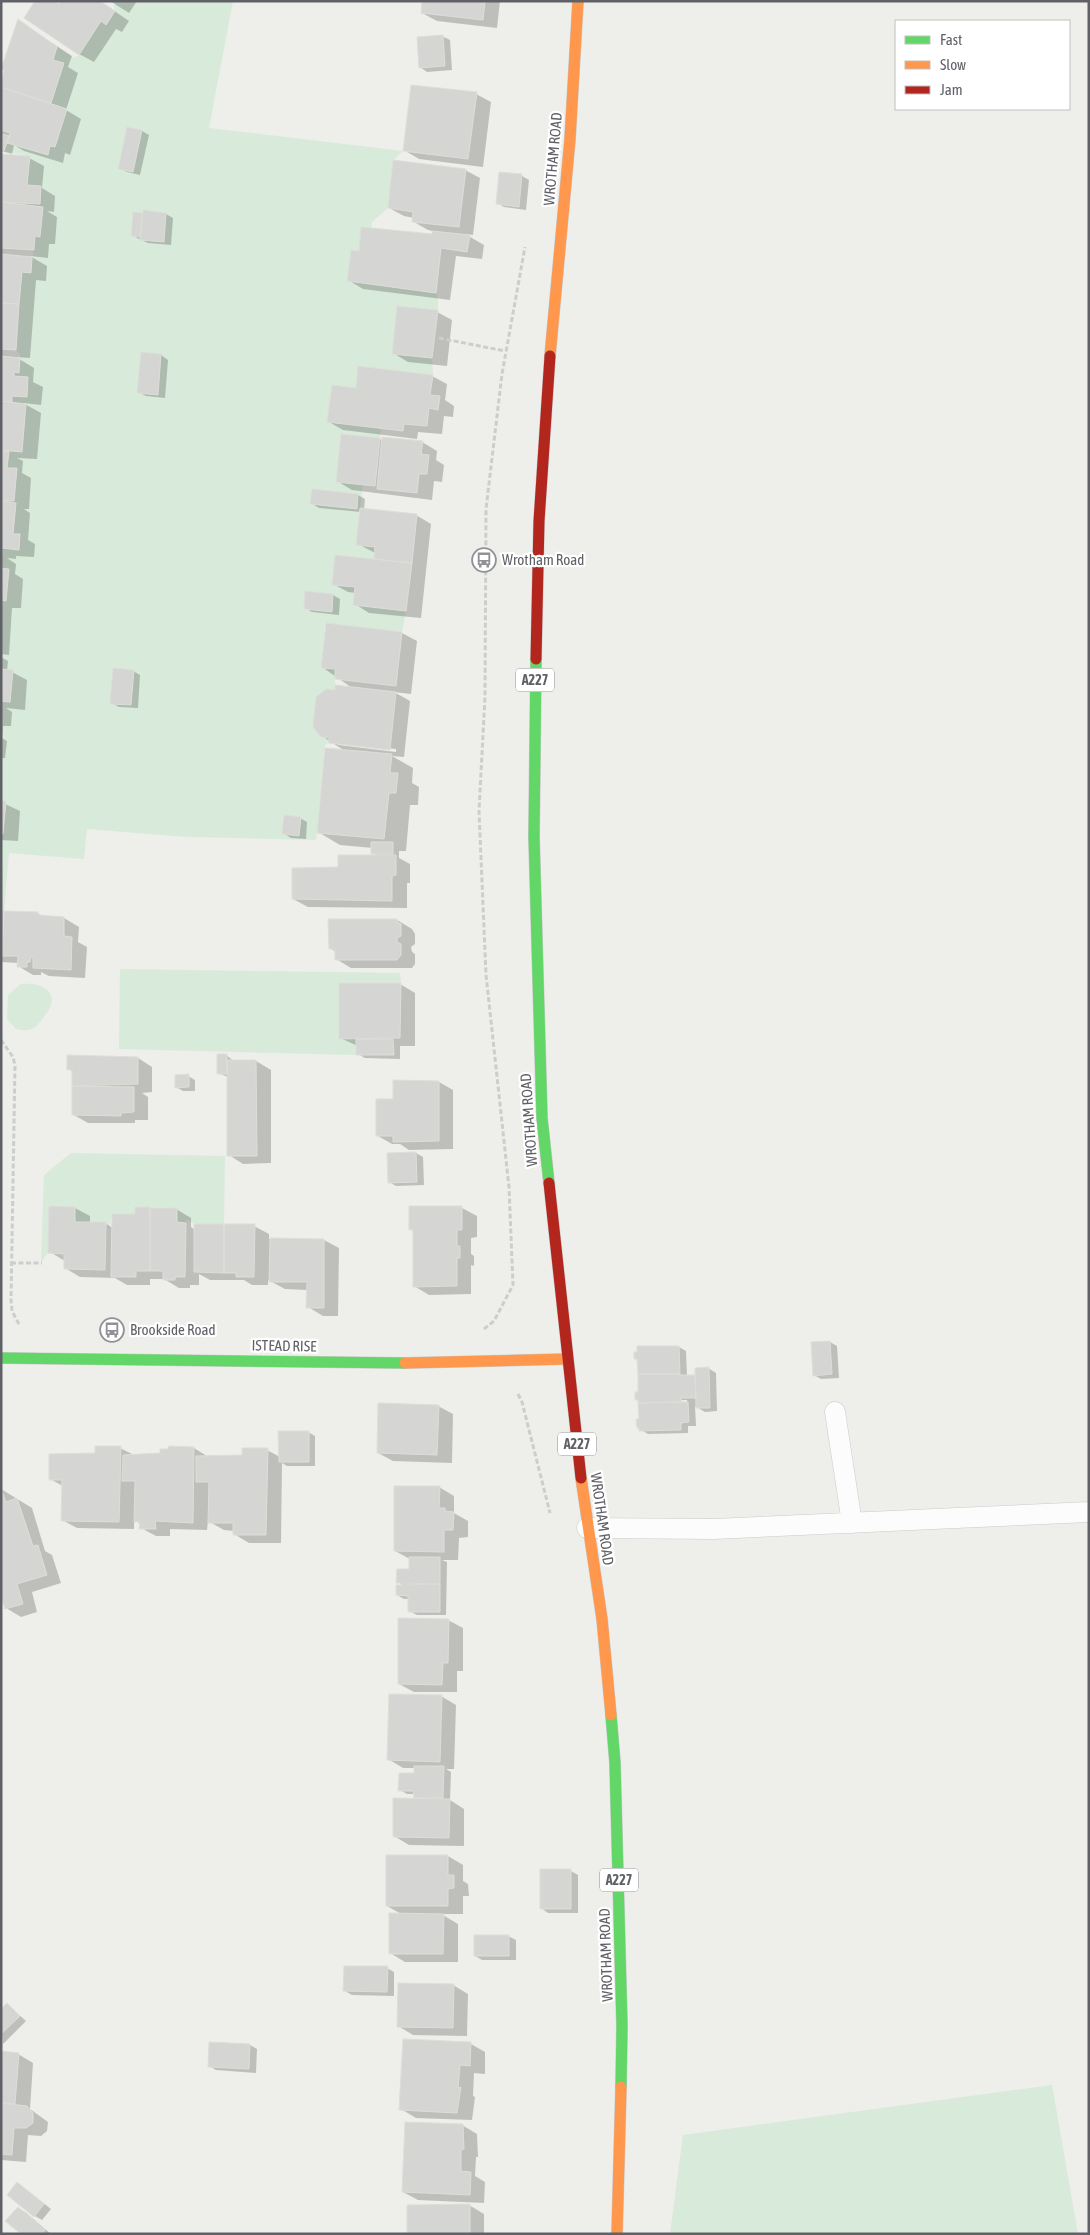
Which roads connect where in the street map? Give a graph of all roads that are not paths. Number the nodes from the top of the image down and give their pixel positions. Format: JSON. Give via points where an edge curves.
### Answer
{"nodes":[{"id":1,"x":578,"y":1,"type":"edge"},
{"id":2,"x":1,"y":1358,"type":"edge"},
{"id":3,"x":567,"y":1359,"type":"junction"},
{"id":4,"x":836,"y":1412,"type":"dead end"},
{"id":5,"x":1089,"y":1512,"type":"edge"},
{"id":6,"x":852,"y":1523,"type":"junction"},
{"id":7,"x":588,"y":1528,"type":"junction"},
{"id":8,"x":616,"y":2234,"type":"edge"}],
"edges":[{"from":1,"to":3,"type":"main road","name":"WROTHAM ROAD","number":"A227","via":[[539,521],[535,689],[534,837],[542,1118]]},
{"from":2,"to":3,"type":"main road","name":"ISTEAD RISE","via":[[448,1363]]},
{"from":3,"to":7,"type":"main road","name":"WROTHAM ROAD","number":"A227"},
{"from":4,"to":6,"type":"lane"},
{"from":5,"to":6,"type":"lane"},
{"from":6,"to":7,"type":"lane","via":[[714,1529]]},
{"from":7,"to":8,"type":"main road","name":"WROTHAM ROAD","number":"A227","via":[[602,1619],[616,1763],[622,2026]]}]}
